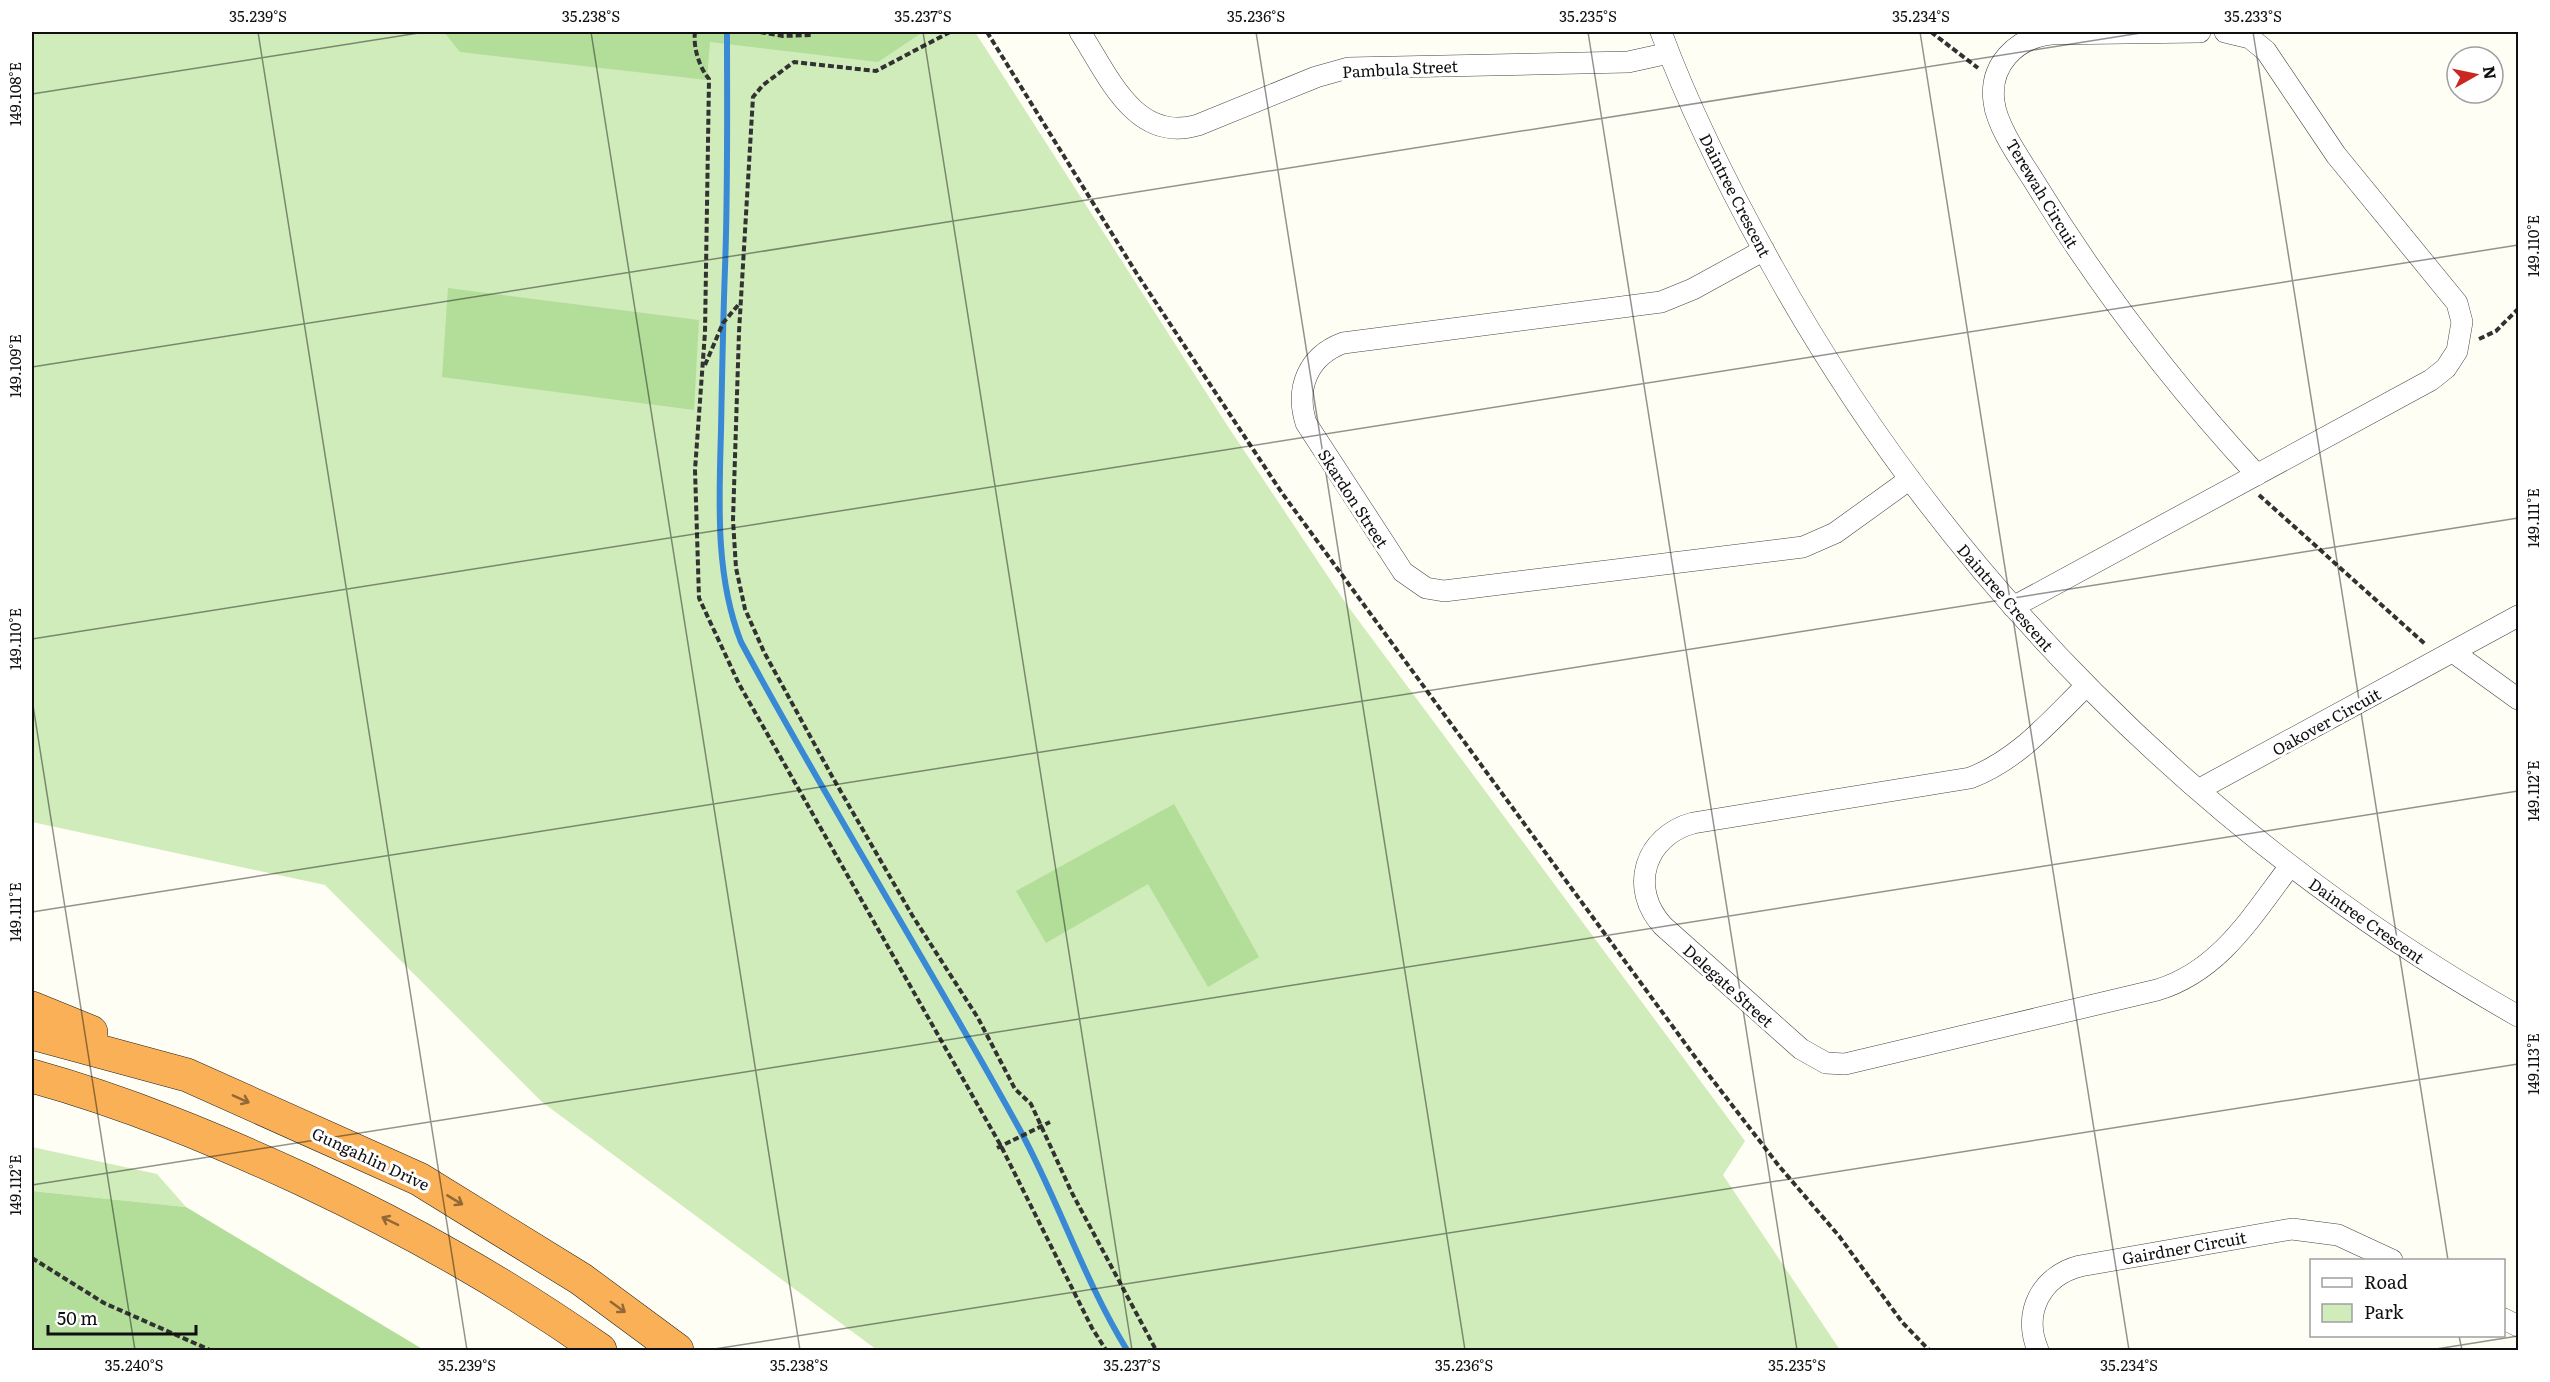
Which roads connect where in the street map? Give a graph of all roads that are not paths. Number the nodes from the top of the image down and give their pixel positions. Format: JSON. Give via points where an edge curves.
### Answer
{"nodes":[{"id":1,"x":1080,"y":32,"type":"edge"},
{"id":2,"x":1662,"y":32,"type":"edge"},
{"id":3,"x":2200,"y":32,"type":"edge"},
{"id":4,"x":2225,"y":32,"type":"edge"},
{"id":5,"x":1669,"y":53,"type":"junction"},
{"id":6,"x":1764,"y":250,"type":"junction"},
{"id":7,"x":2257,"y":475,"type":"junction"},
{"id":8,"x":1910,"y":479,"type":"junction"},
{"id":9,"x":2013,"y":607,"type":"junction"},
{"id":10,"x":2518,"y":616,"type":"edge"},
{"id":11,"x":2453,"y":652,"type":"junction"},
{"id":12,"x":2086,"y":686,"type":"junction"},
{"id":13,"x":2518,"y":699,"type":"edge"},
{"id":14,"x":2198,"y":790,"type":"junction"},
{"id":15,"x":2290,"y":866,"type":"junction"},
{"id":16,"x":32,"y":1008,"type":"edge"},
{"id":17,"x":2518,"y":1016,"type":"edge"},
{"id":18,"x":32,"y":1033,"type":"edge"},
{"id":19,"x":188,"y":1075,"type":"junction"},
{"id":20,"x":32,"y":1076,"type":"edge"},
{"id":21,"x":32,"y":1098,"type":"edge"},
{"id":22,"x":313,"y":1185,"type":"junction"},
{"id":23,"x":2390,"y":1259,"type":"edge"},
{"id":24,"x":600,"y":1350,"type":"edge"},
{"id":25,"x":677,"y":1350,"type":"edge"},
{"id":26,"x":2038,"y":1350,"type":"edge"}],
"edges":[{"from":1,"to":5,"type":"street","name":"Pambula Street","via":[[1132,110],[1158,127],[1178,129],[1348,68],[1628,62]]},
{"from":2,"to":5,"type":"street","name":"Daintree Crescent"},
{"from":3,"to":7,"type":"street","name":"Terewah Circuit","via":[[2041,35],[2014,48],[2001,64],[1994,81],[1994,103],[2000,122],[2075,246],[2174,381]]},
{"from":4,"to":7,"type":"street","via":[[2250,38],[2266,51],[2336,155],[2452,295],[2462,322],[2460,342],[2440,374]]},
{"from":5,"to":6,"type":"street","name":"Daintree Crescent"},
{"from":6,"to":8,"type":"street","name":"Daintree Crescent","via":[[1818,345]]},
{"from":6,"to":8,"type":"street","name":"Skardon Street","via":[[1661,302],[1343,343],[1318,358],[1307,374],[1301,393],[1306,423],[1403,572],[1426,588],[1444,591],[1803,546],[1835,533]]},
{"from":7,"to":9,"type":"street"},
{"from":8,"to":9,"type":"street","name":"Daintree Crescent"},
{"from":9,"to":12,"type":"street","name":"Daintree Crescent"},
{"from":10,"to":11,"type":"street","name":"Oakover Circuit"},
{"from":11,"to":13,"type":"street"},
{"from":11,"to":14,"type":"street","name":"Oakover Circuit"},
{"from":12,"to":14,"type":"street","name":"Daintree Crescent"},
{"from":12,"to":15,"type":"street","name":"Delegate Street","via":[[2014,755],[1970,778],[1694,823],[1674,830],[1658,842],[1647,860],[1644,890],[1651,909],[1663,926],[1801,1049],[1826,1063],[1845,1064],[2157,990],[2186,979],[2223,952]]},
{"from":14,"to":15,"type":"street","name":"Daintree Crescent"},
{"from":15,"to":17,"type":"street","name":"Daintree Crescent","via":[[2400,944]]},
{"from":16,"to":19,"type":"highway"},
{"from":18,"to":19,"type":"highway","name":"Gungahlin Drive"},
{"from":19,"to":25,"type":"highway","name":"Gungahlin Drive","one_way":true,"via":[[419,1179],[580,1279]]},
{"from":20,"to":22,"type":"highway","via":[[162,1118]]},
{"from":21,"to":22,"type":"highway"},
{"from":24,"to":22,"type":"highway","one_way":true,"via":[[476,1269],[396,1223]]},
{"from":23,"to":26,"type":"street","name":"Gairdner Circuit","via":[[2338,1235],[2292,1229],[2080,1266],[2062,1272],[2040,1293],[2031,1322]]}]}
